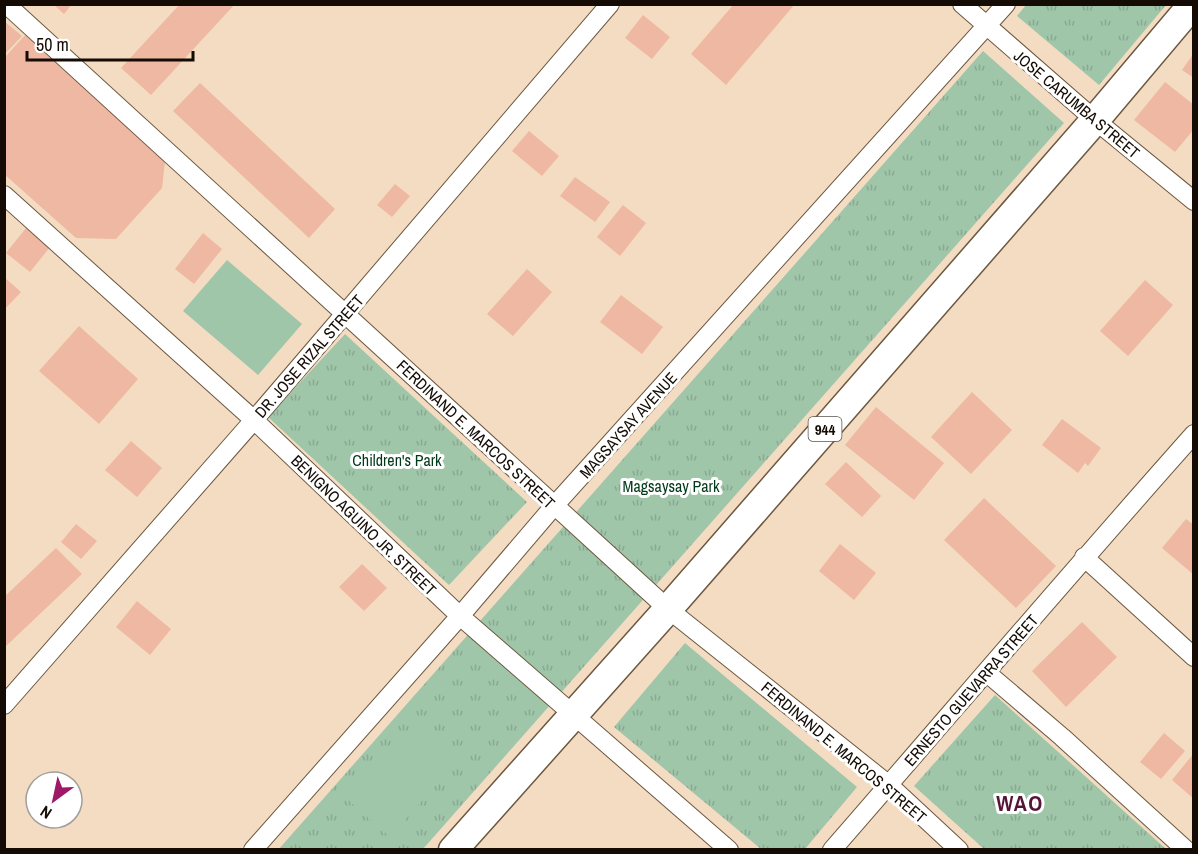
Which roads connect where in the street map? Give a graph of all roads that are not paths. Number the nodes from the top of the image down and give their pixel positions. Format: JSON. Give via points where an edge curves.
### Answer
{"nodes":[{"id":1,"x":6,"y":4,"type":"edge"},
{"id":2,"x":610,"y":4,"type":"edge"},
{"id":3,"x":962,"y":4,"type":"edge"},
{"id":4,"x":1006,"y":4,"type":"edge"},
{"id":5,"x":1193,"y":4,"type":"edge"},
{"id":6,"x":987,"y":28,"type":"junction"},
{"id":7,"x":1095,"y":120,"type":"junction"},
{"id":8,"x":4,"y":195,"type":"edge"},
{"id":9,"x":1194,"y":201,"type":"edge"},
{"id":10,"x":346,"y":313,"type":"junction"},
{"id":11,"x":254,"y":420,"type":"junction"},
{"id":12,"x":1194,"y":434,"type":"edge"},
{"id":13,"x":555,"y":506,"type":"junction"},
{"id":14,"x":1084,"y":557,"type":"junction"},
{"id":15,"x":668,"y":609,"type":"junction"},
{"id":16,"x":460,"y":616,"type":"junction"},
{"id":17,"x":1194,"y":657,"type":"edge"},
{"id":18,"x":987,"y":673,"type":"junction"},
{"id":19,"x":4,"y":705,"type":"edge"},
{"id":20,"x":574,"y":715,"type":"junction"},
{"id":21,"x":889,"y":785,"type":"junction"},
{"id":22,"x":253,"y":849,"type":"edge"},
{"id":23,"x":453,"y":849,"type":"edge"},
{"id":24,"x":729,"y":849,"type":"edge"},
{"id":25,"x":832,"y":849,"type":"edge"},
{"id":26,"x":958,"y":849,"type":"edge"},
{"id":27,"x":1186,"y":849,"type":"edge"}],
"edges":[{"from":1,"to":10,"type":"street","name":"FERDINAND E. MARCOS STREET"},
{"from":2,"to":10,"type":"street","name":"DR. JOSE RIZAL STREET"},
{"from":3,"to":6,"type":"street","name":"JOSE CARUMBA STREET"},
{"from":4,"to":6,"type":"street","name":"MAGSAYSAY AVENUE"},
{"from":5,"to":7,"type":"main road","number":"944"},
{"from":6,"to":7,"type":"street","name":"JOSE CARUMBA STREET"},
{"from":6,"to":13,"type":"street","name":"MAGSAYSAY AVENUE"},
{"from":7,"to":9,"type":"street","name":"JOSE CARUMBA STREET"},
{"from":7,"to":15,"type":"main road","number":"944"},
{"from":8,"to":11,"type":"street","name":"BENIGNO AGUINO JR. STREET"},
{"from":10,"to":11,"type":"street","name":"DR. JOSE RIZAL STREET"},
{"from":10,"to":13,"type":"street","name":"FERDINAND E. MARCOS STREET"},
{"from":11,"to":16,"type":"street","name":"BENIGNO AGUINO JR. STREET"},
{"from":11,"to":19,"type":"street","name":"DR. JOSE RIZAL STREET"},
{"from":12,"to":14,"type":"street","name":"ERNESTO GUEVARRA STREET"},
{"from":13,"to":15,"type":"street","name":"FERDINAND E. MARCOS STREET"},
{"from":13,"to":16,"type":"street","name":"MAGSAYSAY AVENUE"},
{"from":14,"to":17,"type":"street"},
{"from":14,"to":18,"type":"street","name":"ERNESTO GUEVARRA STREET"},
{"from":15,"to":20,"type":"main road","number":"944"},
{"from":15,"to":21,"type":"street","name":"FERDINAND E. MARCOS STREET"},
{"from":16,"to":20,"type":"street","name":"BENIGNO AGUINO JR. STREET"},
{"from":16,"to":22,"type":"street","name":"MAGSAYSAY AVENUE"},
{"from":18,"to":21,"type":"street","name":"ERNESTO GUEVARRA STREET"},
{"from":18,"to":27,"type":"street"},
{"from":20,"to":23,"type":"main road","number":"944"},
{"from":20,"to":24,"type":"street","name":"BENIGNO AGUINO JR. STREET"},
{"from":21,"to":25,"type":"street","name":"ERNESTO GUEVARRA STREET"},
{"from":21,"to":26,"type":"street","name":"FERDINAND E. MARCOS STREET"}]}
